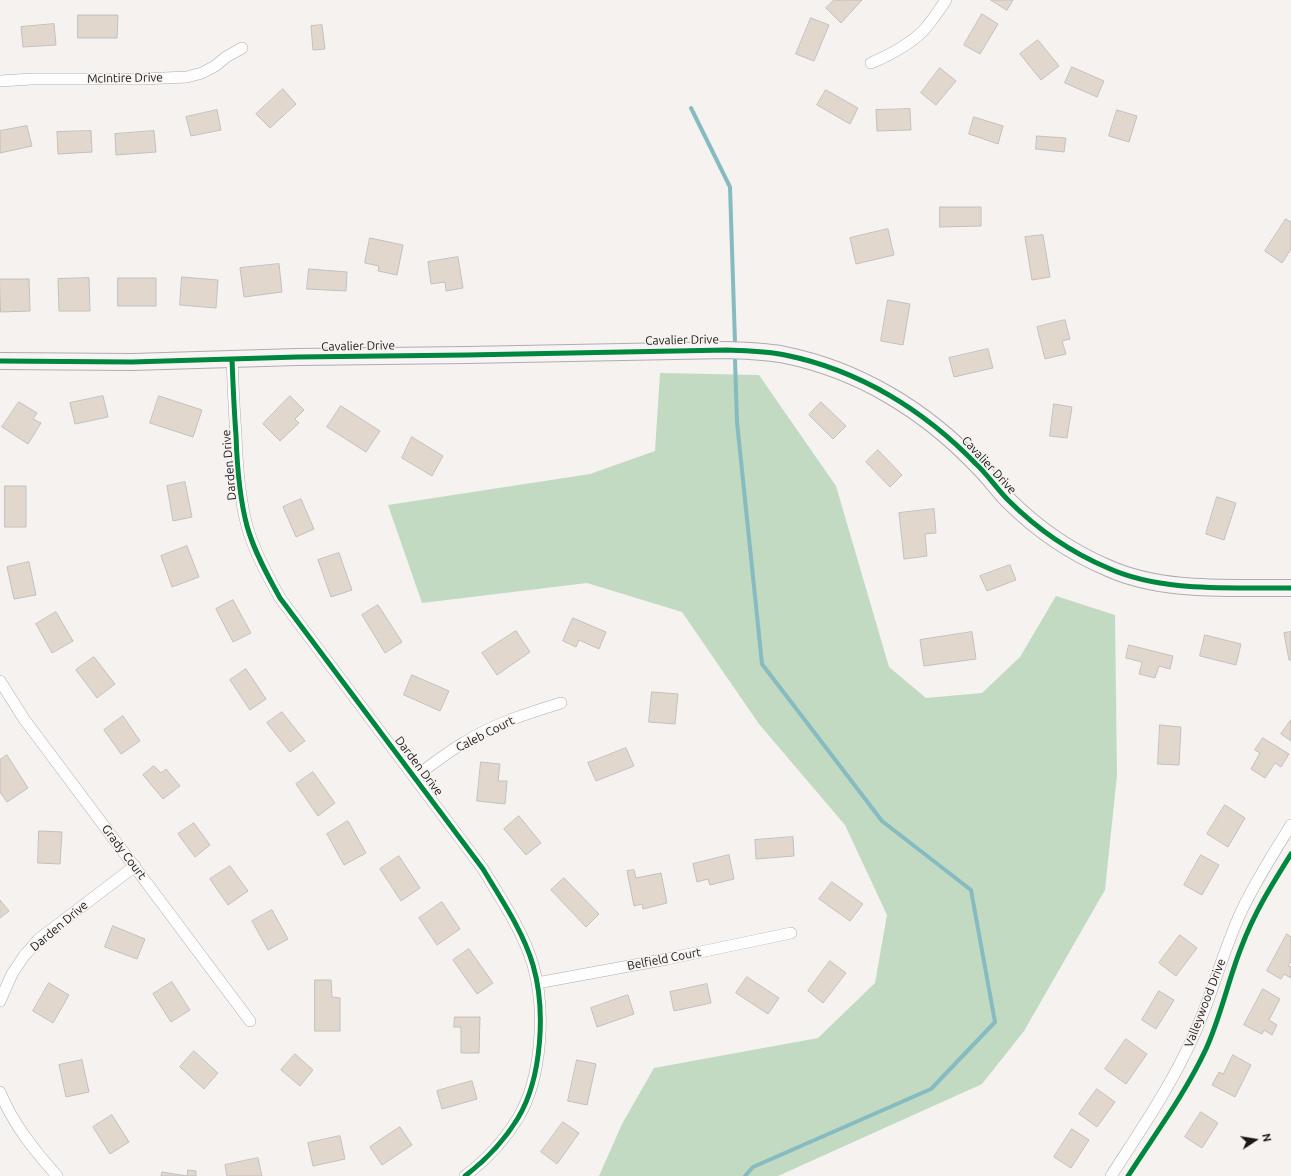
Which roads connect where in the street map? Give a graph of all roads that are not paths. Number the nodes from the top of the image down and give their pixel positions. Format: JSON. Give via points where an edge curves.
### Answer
{"nodes":[{"id":1,"x":946,"y":0,"type":"edge"},
{"id":2,"x":242,"y":48,"type":"dead end"},
{"id":3,"x":871,"y":63,"type":"dead end"},
{"id":4,"x":0,"y":81,"type":"edge"},
{"id":5,"x":232,"y":359,"type":"junction"},
{"id":6,"x":0,"y":362,"type":"edge"},
{"id":7,"x":1291,"y":588,"type":"edge"},
{"id":8,"x":0,"y":681,"type":"edge"},
{"id":9,"x":561,"y":703,"type":"dead end"},
{"id":10,"x":414,"y":777,"type":"junction"},
{"id":11,"x":1291,"y":825,"type":"edge"},
{"id":12,"x":135,"y":866,"type":"junction"},
{"id":13,"x":791,"y":933,"type":"dead end"},
{"id":14,"x":537,"y":983,"type":"junction"},
{"id":15,"x":0,"y":1001,"type":"edge"},
{"id":16,"x":250,"y":1021,"type":"dead end"},
{"id":17,"x":0,"y":1092,"type":"edge"},
{"id":18,"x":57,"y":1176,"type":"edge"},
{"id":19,"x":465,"y":1176,"type":"edge"},
{"id":20,"x":1111,"y":1176,"type":"edge"}],
"edges":[{"from":1,"to":3,"type":"street","via":[[918,35],[892,54]]},
{"from":2,"to":4,"type":"street","name":"McIntire Drive","via":[[202,73],[188,77]]},
{"from":5,"to":6,"type":"street","name":"Cavalier Drive"},
{"from":5,"to":7,"type":"street","name":"Cavalier Drive","via":[[728,350],[791,356],[833,368],[862,380],[921,415],[972,460],[1030,521],[1054,539],[1108,569],[1134,577],[1187,586]]},
{"from":5,"to":10,"type":"street","name":"Darden Drive","via":[[239,484],[254,547],[280,598]]},
{"from":8,"to":12,"type":"street","name":"Grady Court","via":[[24,719]]},
{"from":9,"to":10,"type":"street","name":"Caleb Court","via":[[502,723],[464,742]]},
{"from":10,"to":14,"type":"street","name":"Darden Drive","via":[[483,869],[504,903],[527,947]]},
{"from":11,"to":20,"type":"street","name":"Valleywood Drive","via":[[1241,912],[1194,1037],[1175,1074]]},
{"from":12,"to":15,"type":"street","name":"Darden Drive","via":[[39,939],[12,974]]},
{"from":12,"to":16,"type":"street","name":"Grady Court"},
{"from":13,"to":14,"type":"street","name":"Belfield Court"},
{"from":14,"to":19,"type":"street","name":"Darden Drive","via":[[540,1037],[536,1068],[529,1093],[519,1117],[507,1134],[491,1154]]},
{"from":17,"to":18,"type":"street","via":[[18,1128]]}]}
